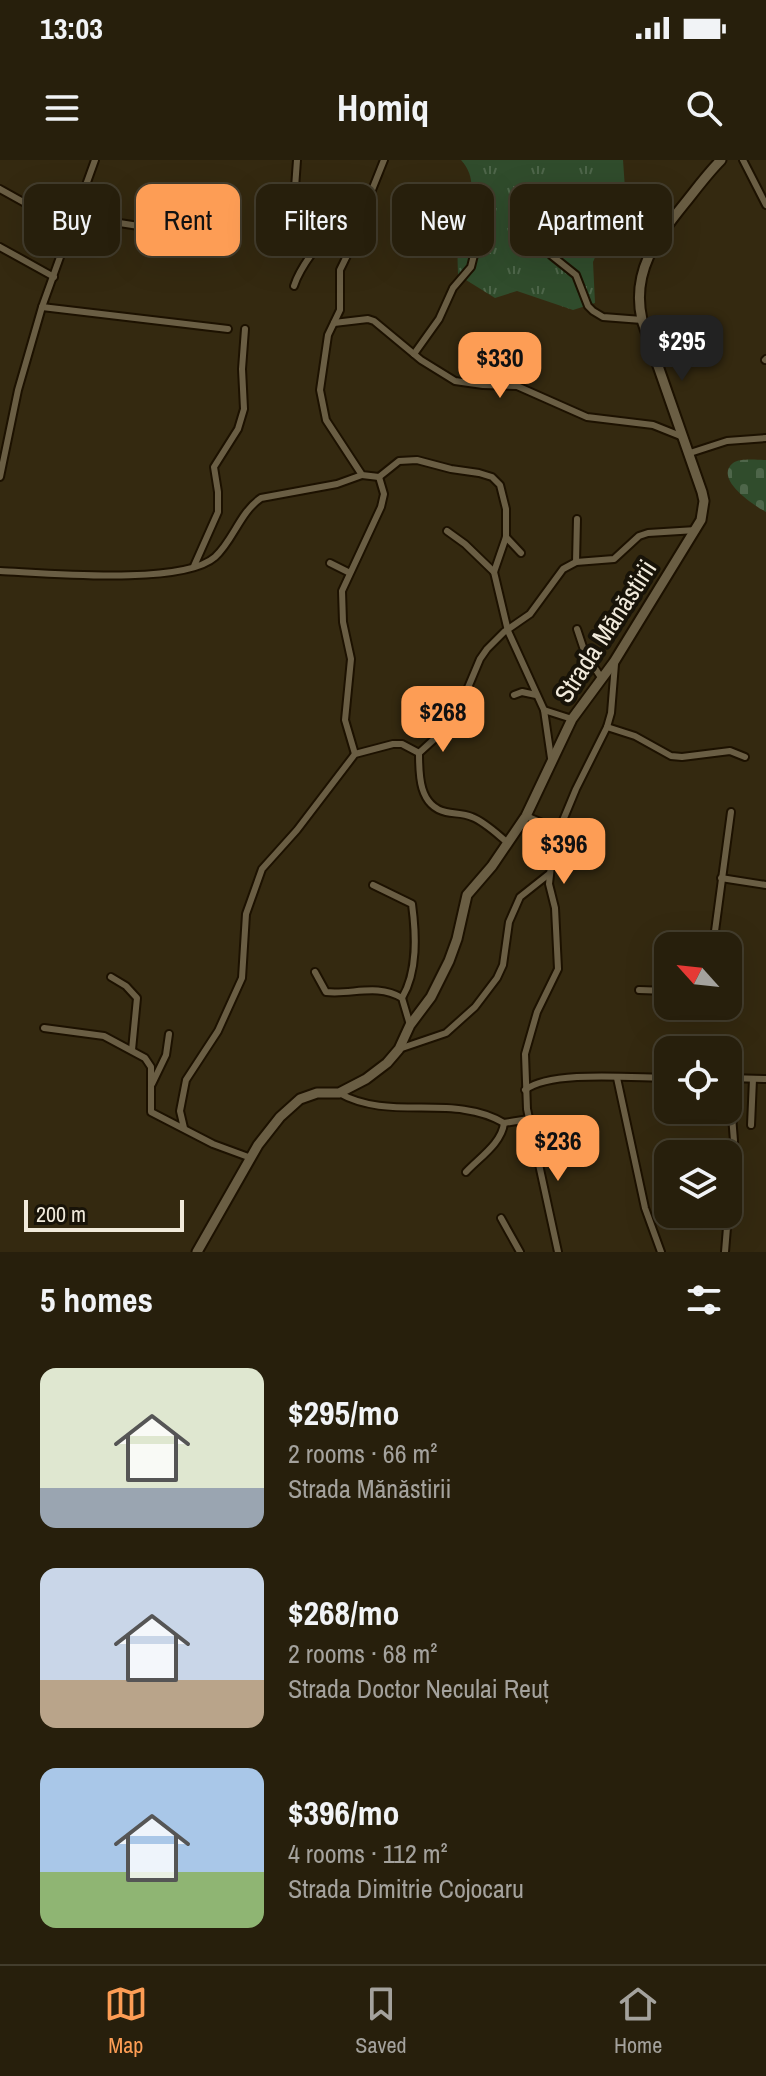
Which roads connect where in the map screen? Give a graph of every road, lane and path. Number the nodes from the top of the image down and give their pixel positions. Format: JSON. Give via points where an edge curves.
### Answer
{"nodes":[{"id":1,"x":95,"y":160,"type":"edge"},
{"id":2,"x":297,"y":160,"type":"edge"},
{"id":3,"x":384,"y":160,"type":"edge"},
{"id":4,"x":721,"y":160,"type":"edge"},
{"id":5,"x":743,"y":160,"type":"edge"},
{"id":6,"x":86,"y":184,"type":"edge"},
{"id":7,"x":295,"y":184,"type":"edge"},
{"id":8,"x":374,"y":184,"type":"edge"},
{"id":9,"x":0,"y":189,"type":"edge"},
{"id":10,"x":24,"y":202,"type":"edge"},
{"id":11,"x":766,"y":205,"type":"edge"},
{"id":12,"x":0,"y":247,"type":"edge"},
{"id":13,"x":61,"y":256,"type":"edge"},
{"id":14,"x":309,"y":256,"type":"edge"},
{"id":15,"x":346,"y":256,"type":"edge"},
{"id":16,"x":474,"y":256,"type":"edge"},
{"id":17,"x":552,"y":256,"type":"edge"},
{"id":18,"x":54,"y":277,"type":"junction"},
{"id":19,"x":294,"y":286,"type":"dead end"},
{"id":20,"x":42,"y":307,"type":"junction"},
{"id":21,"x":642,"y":320,"type":"junction"},
{"id":22,"x":334,"y":323,"type":"junction"},
{"id":23,"x":228,"y":329,"type":"dead end"},
{"id":24,"x":245,"y":329,"type":"dead end"},
{"id":25,"x":414,"y":354,"type":"junction"},
{"id":26,"x":684,"y":437,"type":"junction"},
{"id":27,"x":766,"y":438,"type":"edge"},
{"id":28,"x":4,"y":442,"type":"edge"},
{"id":29,"x":690,"y":453,"type":"junction"},
{"id":30,"x":362,"y":475,"type":"junction"},
{"id":31,"x":0,"y":477,"type":"edge"},
{"id":32,"x":379,"y":477,"type":"junction"},
{"id":33,"x":577,"y":519,"type":"dead end"},
{"id":34,"x":696,"y":530,"type":"junction"},
{"id":35,"x":447,"y":531,"type":"dead end"},
{"id":36,"x":506,"y":537,"type":"junction"},
{"id":37,"x":521,"y":553,"type":"dead end"},
{"id":38,"x":576,"y":562,"type":"junction"},
{"id":39,"x":330,"y":563,"type":"dead end"},
{"id":40,"x":194,"y":566,"type":"junction"},
{"id":41,"x":0,"y":571,"type":"edge"},
{"id":42,"x":348,"y":572,"type":"junction"},
{"id":43,"x":494,"y":572,"type":"junction"},
{"id":44,"x":577,"y":629,"type":"dead end"},
{"id":45,"x":508,"y":631,"type":"junction"},
{"id":46,"x":614,"y":662,"type":"junction"},
{"id":47,"x":602,"y":679,"type":"junction"},
{"id":48,"x":514,"y":695,"type":"dead end"},
{"id":49,"x":536,"y":695,"type":"junction"},
{"id":50,"x":544,"y":710,"type":"junction"},
{"id":51,"x":572,"y":719,"type":"junction"},
{"id":52,"x":607,"y":727,"type":"junction"},
{"id":53,"x":419,"y":753,"type":"junction"},
{"id":54,"x":355,"y":754,"type":"junction"},
{"id":55,"x":745,"y":757,"type":"dead end"},
{"id":56,"x":551,"y":762,"type":"junction"},
{"id":57,"x":731,"y":812,"type":"dead end"},
{"id":58,"x":526,"y":816,"type":"junction"},
{"id":59,"x":559,"y":830,"type":"junction"},
{"id":60,"x":508,"y":843,"type":"junction"},
{"id":61,"x":549,"y":874,"type":"junction"},
{"id":62,"x":721,"y":878,"type":"junction"},
{"id":63,"x":373,"y":885,"type":"dead end"},
{"id":64,"x":766,"y":885,"type":"edge"},
{"id":65,"x":715,"y":932,"type":"edge"},
{"id":66,"x":315,"y":972,"type":"dead end"},
{"id":67,"x":111,"y":977,"type":"dead end"},
{"id":68,"x":639,"y":990,"type":"dead end"},
{"id":69,"x":654,"y":991,"type":"edge"},
{"id":70,"x":402,"y":998,"type":"junction"},
{"id":71,"x":410,"y":1025,"type":"junction"},
{"id":72,"x":44,"y":1028,"type":"dead end"},
{"id":73,"x":169,"y":1034,"type":"dead end"},
{"id":74,"x":399,"y":1049,"type":"junction"},
{"id":75,"x":132,"y":1050,"type":"junction"},
{"id":76,"x":617,"y":1078,"type":"junction"},
{"id":77,"x":654,"y":1078,"type":"edge"},
{"id":78,"x":525,"y":1079,"type":"junction"},
{"id":79,"x":742,"y":1079,"type":"edge"},
{"id":80,"x":753,"y":1079,"type":"junction"},
{"id":81,"x":766,"y":1079,"type":"edge"},
{"id":82,"x":535,"y":1082,"type":"junction"},
{"id":83,"x":150,"y":1087,"type":"junction"},
{"id":84,"x":525,"y":1090,"type":"junction"},
{"id":85,"x":339,"y":1093,"type":"junction"},
{"id":86,"x":529,"y":1119,"type":"junction"},
{"id":87,"x":504,"y":1123,"type":"junction"},
{"id":88,"x":751,"y":1125,"type":"dead end"},
{"id":89,"x":184,"y":1128,"type":"junction"},
{"id":90,"x":251,"y":1158,"type":"junction"},
{"id":91,"x":466,"y":1172,"type":"dead end"},
{"id":92,"x":501,"y":1218,"type":"dead end"},
{"id":93,"x":726,"y":1228,"type":"edge"},
{"id":94,"x":197,"y":1252,"type":"edge"},
{"id":95,"x":520,"y":1252,"type":"edge"},
{"id":96,"x":558,"y":1252,"type":"edge"},
{"id":97,"x":661,"y":1252,"type":"edge"},
{"id":98,"x":725,"y":1252,"type":"edge"}],
"edges":[{"from":1,"to":6,"type":"street"},
{"from":2,"to":7,"type":"street"},
{"from":3,"to":8,"type":"street"},
{"from":4,"to":21,"type":"street","name":"Strada Mănăstirii","via":[[650,251],[639,283]]},
{"from":5,"to":11,"type":"street"},
{"from":9,"to":10,"type":"street"},
{"from":12,"to":18,"type":"street"},
{"from":13,"to":18,"type":"street"},
{"from":14,"to":19,"type":"street"},
{"from":15,"to":22,"type":"street"},
{"from":16,"to":25,"type":"street"},
{"from":17,"to":21,"type":"street","via":[[576,275],[593,311],[603,317]]},
{"from":18,"to":20,"type":"street"},
{"from":20,"to":23,"type":"street"},
{"from":20,"to":28,"type":"street"},
{"from":21,"to":26,"type":"street","name":"Strada Mănăstirii"},
{"from":22,"to":25,"type":"street","via":[[374,321]]},
{"from":22,"to":30,"type":"street","via":[[321,401],[326,420]]},
{"from":24,"to":40,"type":"street","via":[[244,409],[214,467],[218,512]]},
{"from":25,"to":26,"type":"street","via":[[455,381],[517,386],[587,417],[653,425]]},
{"from":26,"to":29,"type":"street","name":"Strada Mănăstirii"},
{"from":27,"to":29,"type":"street","via":[[727,441]]},
{"from":28,"to":31,"type":"street"},
{"from":29,"to":34,"type":"street","name":"Strada Mănăstirii","via":[[704,501]]},
{"from":30,"to":32,"type":"street"},
{"from":30,"to":40,"type":"street","via":[[257,500],[215,556]]},
{"from":32,"to":36,"type":"street","via":[[407,459],[492,477],[503,492]]},
{"from":32,"to":42,"type":"street","via":[[384,494]]},
{"from":33,"to":38,"type":"street"},
{"from":34,"to":38,"type":"street","via":[[648,533],[614,559]]},
{"from":34,"to":46,"type":"street","name":"Strada Mănăstirii"},
{"from":35,"to":43,"type":"street"},
{"from":36,"to":37,"type":"street"},
{"from":36,"to":43,"type":"street"},
{"from":38,"to":45,"type":"street","via":[[557,574],[530,614]]},
{"from":39,"to":42,"type":"street"},
{"from":40,"to":41,"type":"street","via":[[138,574]]},
{"from":42,"to":54,"type":"street","via":[[341,601],[351,659],[345,720]]},
{"from":43,"to":45,"type":"street"},
{"from":44,"to":47,"type":"street"},
{"from":45,"to":49,"type":"street"},
{"from":45,"to":53,"type":"street","via":[[480,659],[454,721]]},
{"from":46,"to":47,"type":"street","name":"Strada Mănăstirii"},
{"from":46,"to":52,"type":"street"},
{"from":47,"to":51,"type":"street","name":"Strada Mănăstirii"},
{"from":48,"to":49,"type":"street"},
{"from":49,"to":50,"type":"street"},
{"from":50,"to":51,"type":"street"},
{"from":50,"to":56,"type":"street"},
{"from":51,"to":56,"type":"street","name":"Strada Mănăstirii"},
{"from":52,"to":55,"type":"street","via":[[671,756],[730,751]]},
{"from":52,"to":59,"type":"street"},
{"from":53,"to":54,"type":"street","via":[[393,744]]},
{"from":53,"to":60,"type":"street","via":[[421,787],[432,804],[476,818]]},
{"from":54,"to":89,"type":"street","via":[[259,876],[246,914],[242,978],[223,1021],[186,1080],[180,1111]]},
{"from":56,"to":58,"type":"street","name":"Strada Mănăstirii"},
{"from":57,"to":62,"type":"street"},
{"from":58,"to":59,"type":"street"},
{"from":58,"to":60,"type":"street","name":"Strada Mănăstirii"},
{"from":59,"to":61,"type":"street"},
{"from":60,"to":71,"type":"street","name":"Strada Mănăstirii","via":[[467,895],[449,961]]},
{"from":61,"to":74,"type":"street","via":[[520,897],[509,922],[503,965],[475,1007],[446,1033]]},
{"from":61,"to":78,"type":"street","via":[[558,969],[529,1037]]},
{"from":62,"to":64,"type":"street"},
{"from":62,"to":65,"type":"street"},
{"from":63,"to":70,"type":"street","via":[[412,904],[415,949]]},
{"from":66,"to":70,"type":"street","via":[[326,992],[372,989]]},
{"from":67,"to":75,"type":"street","via":[[137,998]]},
{"from":68,"to":69,"type":"street"},
{"from":70,"to":71,"type":"street"},
{"from":71,"to":74,"type":"street","name":"Strada Mănăstirii"},
{"from":72,"to":75,"type":"street","via":[[104,1036]]},
{"from":73,"to":83,"type":"street","via":[[166,1055]]},
{"from":74,"to":85,"type":"street","name":"Strada Mănăstirii","via":[[372,1075]]},
{"from":75,"to":83,"type":"street","via":[[149,1062]]},
{"from":76,"to":77,"type":"street"},
{"from":76,"to":82,"type":"street"},
{"from":76,"to":97,"type":"street","via":[[645,1208]]},
{"from":78,"to":82,"type":"street"},
{"from":78,"to":84,"type":"street"},
{"from":79,"to":80,"type":"street"},
{"from":80,"to":81,"type":"street"},
{"from":80,"to":88,"type":"street"},
{"from":82,"to":84,"type":"street"},
{"from":83,"to":89,"type":"street","via":[[151,1112]]},
{"from":84,"to":86,"type":"street"},
{"from":85,"to":87,"type":"street","name":"Strada Mănăstirii","via":[[365,1104],[474,1112]]},
{"from":85,"to":90,"type":"street","name":"Strada Mănăstirii","via":[[300,1099],[272,1126]]},
{"from":86,"to":87,"type":"street"},
{"from":86,"to":96,"type":"street"},
{"from":87,"to":91,"type":"street","via":[[498,1140]]},
{"from":89,"to":90,"type":"street"},
{"from":90,"to":94,"type":"street","name":"Strada Mănăstirii"},
{"from":92,"to":95,"type":"street"},
{"from":93,"to":98,"type":"street"}]}
